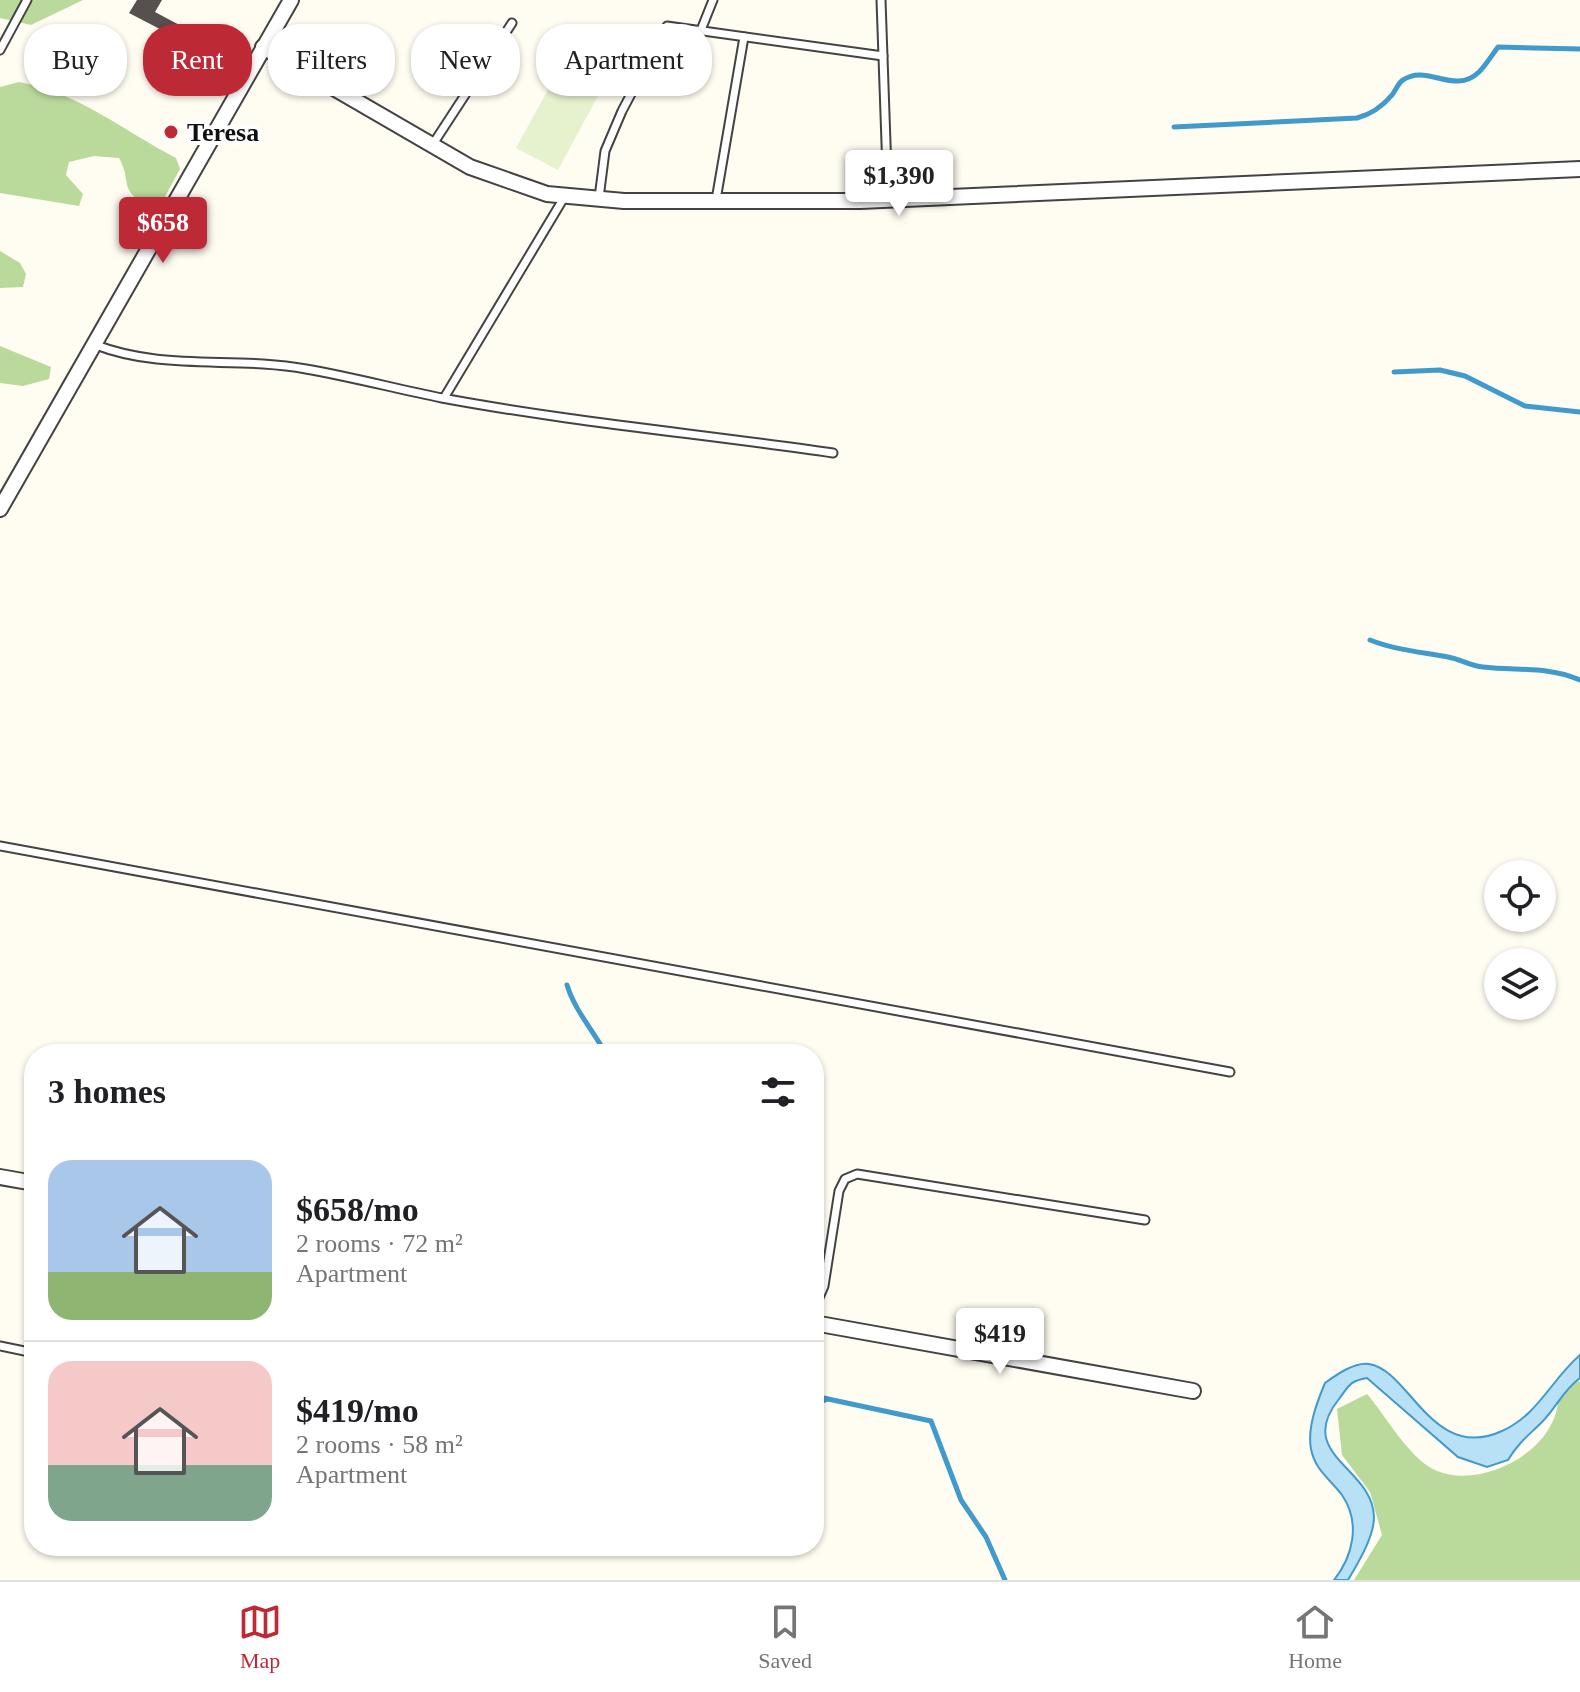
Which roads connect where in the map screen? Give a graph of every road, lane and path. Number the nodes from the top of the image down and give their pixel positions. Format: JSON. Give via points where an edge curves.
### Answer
{"nodes":[{"id":1,"x":27,"y":0,"type":"edge"},
{"id":2,"x":291,"y":0,"type":"edge"},
{"id":3,"x":713,"y":0,"type":"edge"},
{"id":4,"x":881,"y":0,"type":"edge"},
{"id":5,"x":512,"y":23,"type":"dead end"},
{"id":6,"x":703,"y":24,"type":"edge"},
{"id":7,"x":712,"y":32,"type":"edge"},
{"id":8,"x":744,"y":37,"type":"junction"},
{"id":9,"x":263,"y":47,"type":"junction"},
{"id":10,"x":0,"y":50,"type":"edge"},
{"id":11,"x":883,"y":56,"type":"junction"},
{"id":12,"x":630,"y":96,"type":"edge"},
{"id":13,"x":433,"y":144,"type":"junction"},
{"id":14,"x":1580,"y":169,"type":"edge"},
{"id":15,"x":565,"y":196,"type":"junction"},
{"id":16,"x":599,"y":199,"type":"junction"},
{"id":17,"x":888,"y":200,"type":"junction"},
{"id":18,"x":716,"y":201,"type":"junction"},
{"id":19,"x":96,"y":345,"type":"junction"},
{"id":20,"x":444,"y":398,"type":"junction"},
{"id":21,"x":833,"y":453,"type":"dead end"},
{"id":22,"x":0,"y":509,"type":"edge"},
{"id":23,"x":0,"y":846,"type":"edge"},
{"id":24,"x":1230,"y":1072,"type":"dead end"},
{"id":25,"x":0,"y":1177,"type":"edge"},
{"id":26,"x":24,"y":1181,"type":"edge"},
{"id":27,"x":1145,"y":1220,"type":"dead end"},
{"id":28,"x":824,"y":1286,"type":"edge"},
{"id":29,"x":824,"y":1325,"type":"edge"},
{"id":30,"x":0,"y":1346,"type":"edge"},
{"id":31,"x":24,"y":1351,"type":"edge"},
{"id":32,"x":1193,"y":1391,"type":"dead end"}],
"edges":[{"from":1,"to":10,"type":"lane"},
{"from":2,"to":9,"type":"street"},
{"from":3,"to":6,"type":"lane"},
{"from":4,"to":11,"type":"lane"},
{"from":5,"to":13,"type":"lane"},
{"from":7,"to":8,"type":"lane"},
{"from":8,"to":11,"type":"lane"},
{"from":8,"to":18,"type":"lane"},
{"from":9,"to":13,"type":"street"},
{"from":9,"to":19,"type":"street"},
{"from":11,"to":17,"type":"lane"},
{"from":12,"to":16,"type":"lane","via":[[605,151]]},
{"from":13,"to":15,"type":"street","via":[[470,167]]},
{"from":14,"to":17,"type":"street"},
{"from":15,"to":16,"type":"street"},
{"from":15,"to":20,"type":"lane"},
{"from":16,"to":18,"type":"street"},
{"from":17,"to":18,"type":"street"},
{"from":19,"to":20,"type":"lane","via":[[173,362],[253,361],[305,368]]},
{"from":19,"to":22,"type":"street"},
{"from":20,"to":21,"type":"lane"},
{"from":23,"to":24,"type":"lane"},
{"from":25,"to":26,"type":"street"},
{"from":27,"to":28,"type":"lane","via":[[857,1174],[845,1179],[839,1191]]},
{"from":29,"to":32,"type":"street"},
{"from":30,"to":31,"type":"lane"}]}
